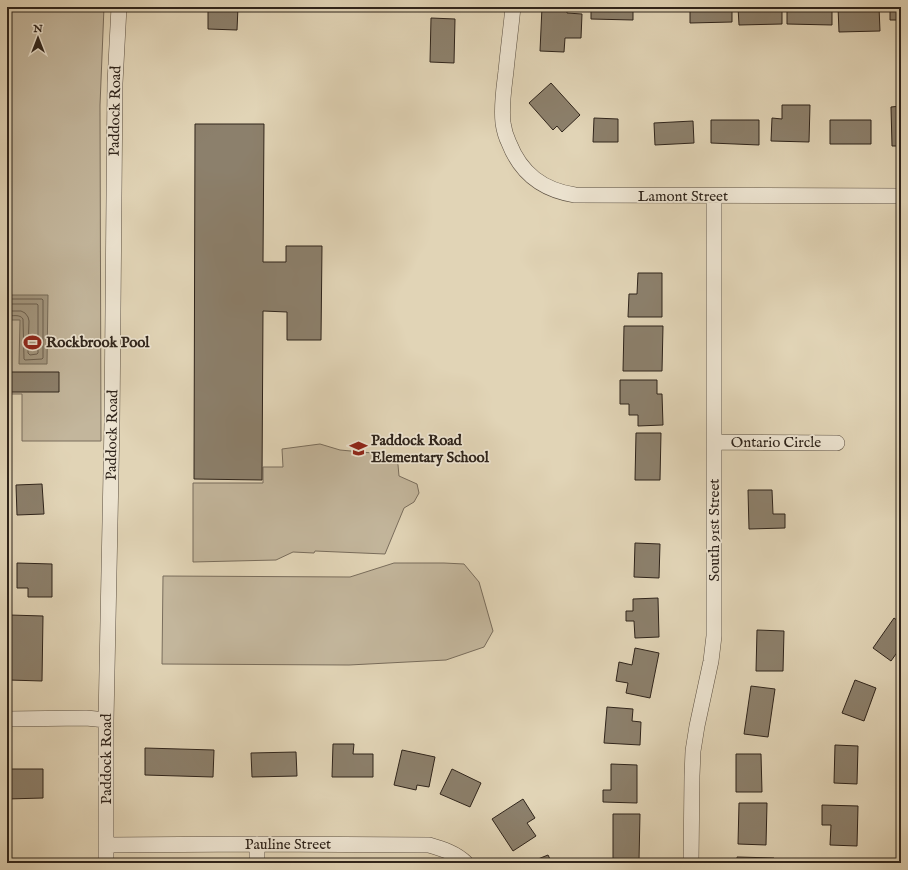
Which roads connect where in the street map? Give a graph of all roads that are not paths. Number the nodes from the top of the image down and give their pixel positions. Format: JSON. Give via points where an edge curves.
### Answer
{"nodes":[{"id":1,"x":119,"y":7,"type":"edge"},
{"id":2,"x":513,"y":7,"type":"edge"},
{"id":3,"x":714,"y":196,"type":"junction"},
{"id":4,"x":901,"y":196,"type":"edge"},
{"id":5,"x":714,"y":442,"type":"junction"},
{"id":6,"x":837,"y":443,"type":"dead end"},
{"id":7,"x":7,"y":719,"type":"edge"},
{"id":8,"x":106,"y":720,"type":"junction"},
{"id":9,"x":257,"y":844,"type":"junction"},
{"id":10,"x":106,"y":845,"type":"junction"},
{"id":11,"x":106,"y":863,"type":"edge"},
{"id":12,"x":257,"y":863,"type":"edge"},
{"id":13,"x":466,"y":863,"type":"edge"},
{"id":14,"x":691,"y":863,"type":"edge"}],
"edges":[{"from":1,"to":8,"type":"street","name":"Paddock Road","via":[[115,83]]},
{"from":2,"to":3,"type":"street","name":"Lamont Street","via":[[502,101],[503,124],[513,154],[532,177],[544,186],[575,195]]},
{"from":3,"to":4,"type":"street","name":"Lamont Street"},
{"from":3,"to":5,"type":"street","name":"South 91st Street"},
{"from":5,"to":6,"type":"street","name":"Ontario Circle"},
{"from":5,"to":14,"type":"street","name":"South 91st Street","via":[[714,636],[693,751]]},
{"from":7,"to":8,"type":"street"},
{"from":8,"to":10,"type":"street","name":"Paddock Road"},
{"from":9,"to":10,"type":"street","name":"Pauline Street"},
{"from":9,"to":12,"type":"street"},
{"from":9,"to":13,"type":"street","name":"Pauline Street","via":[[430,845],[445,849]]},
{"from":10,"to":11,"type":"street","name":"Paddock Road"}]}
